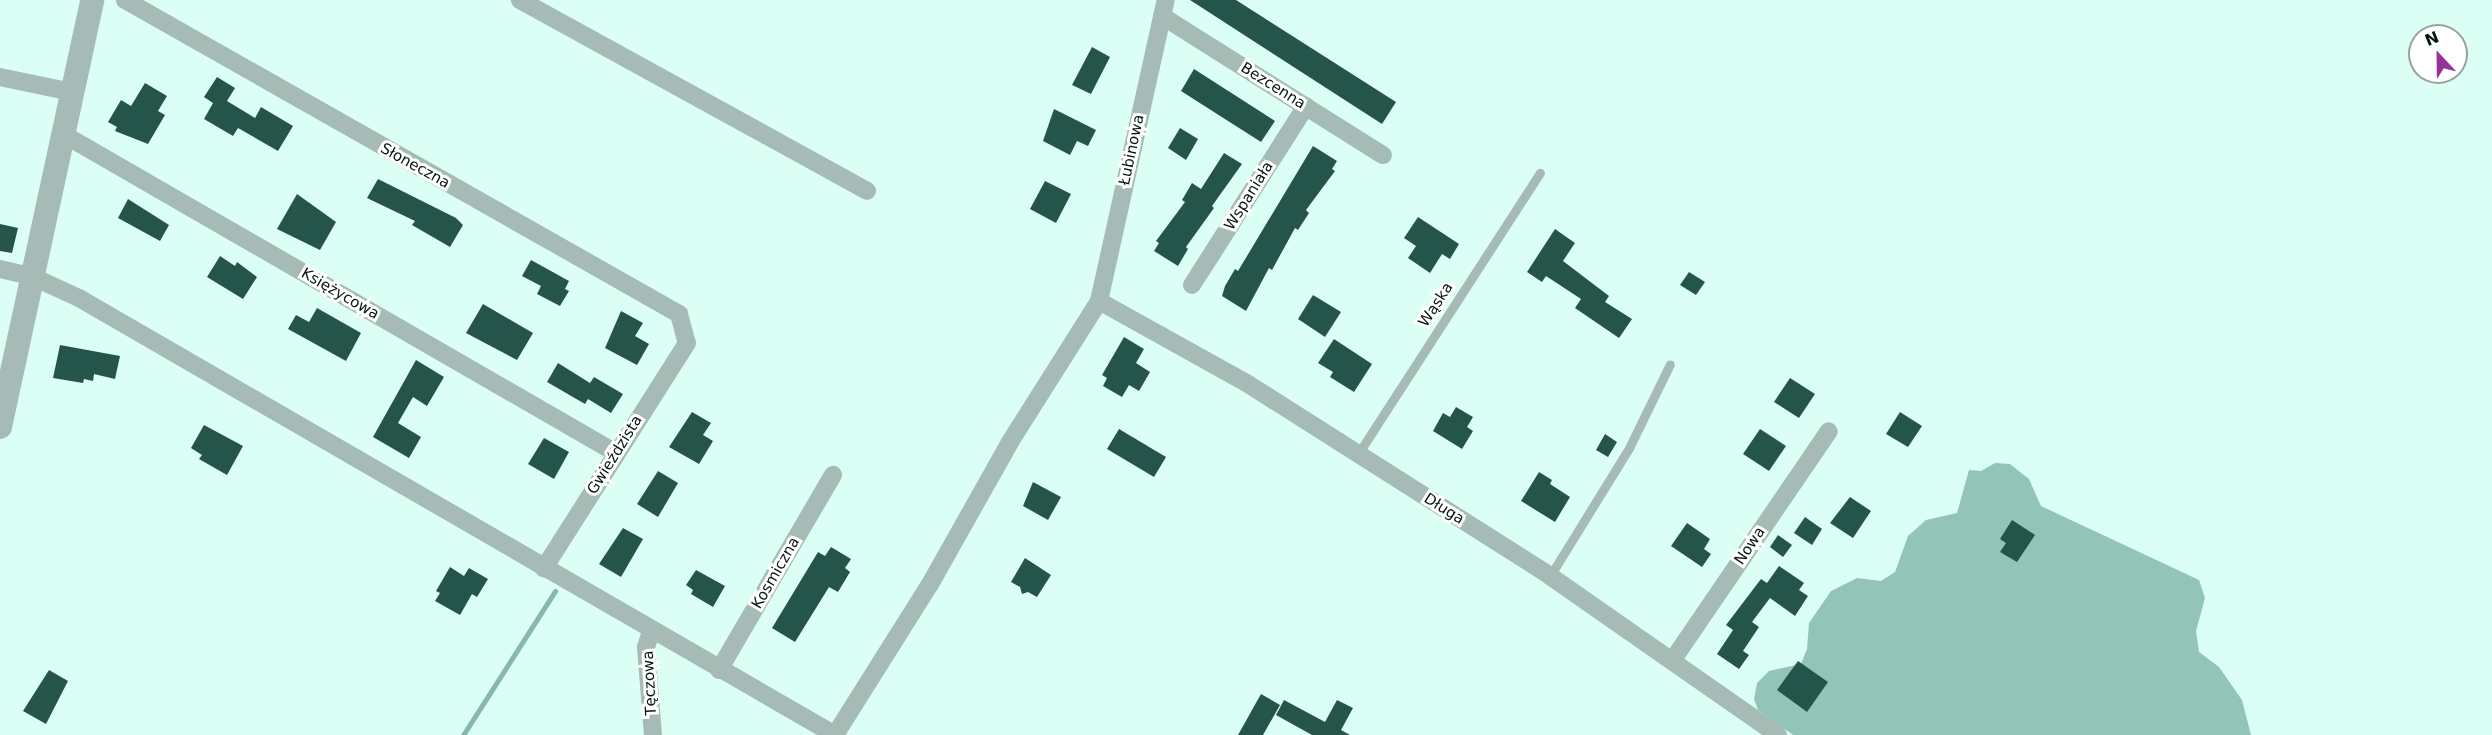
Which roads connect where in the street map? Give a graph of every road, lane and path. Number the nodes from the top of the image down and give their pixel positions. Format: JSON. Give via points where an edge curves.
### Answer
{"nodes":[{"id":1,"x":92,"y":0,"type":"edge"},
{"id":2,"x":125,"y":0,"type":"edge"},
{"id":3,"x":520,"y":0,"type":"edge"},
{"id":4,"x":1164,"y":8,"type":"edge"},
{"id":5,"x":0,"y":77,"type":"edge"},
{"id":6,"x":72,"y":92,"type":"junction"},
{"id":7,"x":1306,"y":106,"type":"junction"},
{"id":8,"x":63,"y":134,"type":"junction"},
{"id":9,"x":1383,"y":155,"type":"dead end"},
{"id":10,"x":1540,"y":173,"type":"dead end"},
{"id":11,"x":867,"y":191,"type":"dead end"},
{"id":12,"x":0,"y":269,"type":"edge"},
{"id":13,"x":32,"y":276,"type":"junction"},
{"id":14,"x":1192,"y":285,"type":"dead end"},
{"id":15,"x":1099,"y":301,"type":"junction"},
{"id":16,"x":687,"y":343,"type":"joint"},
{"id":17,"x":1670,"y":364,"type":"dead end"},
{"id":18,"x":0,"y":427,"type":"edge"},
{"id":19,"x":1829,"y":430,"type":"dead end"},
{"id":20,"x":616,"y":453,"type":"junction"},
{"id":21,"x":1358,"y":454,"type":"junction"},
{"id":22,"x":833,"y":475,"type":"dead end"},
{"id":23,"x":544,"y":568,"type":"junction"},
{"id":24,"x":1550,"y":576,"type":"junction"},
{"id":25,"x":651,"y":631,"type":"junction"},
{"id":26,"x":1672,"y":661,"type":"junction"},
{"id":27,"x":719,"y":670,"type":"junction"},
{"id":28,"x":653,"y":735,"type":"edge"},
{"id":29,"x":835,"y":735,"type":"edge"},
{"id":30,"x":1778,"y":735,"type":"edge"}],
"edges":[{"from":1,"to":6,"type":"street"},
{"from":2,"to":16,"type":"street","name":"Słoneczna","via":[[666,306],[679,314]]},
{"from":3,"to":11,"type":"street"},
{"from":4,"to":7,"type":"street","name":"Bezcenna"},
{"from":4,"to":15,"type":"street","name":"Łubinowa"},
{"from":5,"to":6,"type":"street"},
{"from":6,"to":8,"type":"street"},
{"from":7,"to":9,"type":"street","name":"Bezcenna"},
{"from":7,"to":14,"type":"street","name":"Wspaniała"},
{"from":8,"to":13,"type":"street"},
{"from":8,"to":20,"type":"street","name":"Księżycowa"},
{"from":10,"to":21,"type":"lane","name":"Wąska"},
{"from":12,"to":13,"type":"street"},
{"from":13,"to":18,"type":"street"},
{"from":13,"to":23,"type":"street","via":[[79,298]]},
{"from":15,"to":21,"type":"street","name":"Długa","via":[[1248,384]]},
{"from":15,"to":29,"type":"street","name":"Łubinowa"},
{"from":16,"to":20,"type":"street","name":"Gwieździsta"},
{"from":17,"to":24,"type":"lane","via":[[1629,448]]},
{"from":19,"to":26,"type":"street","name":"Nowa"},
{"from":20,"to":23,"type":"street","name":"Gwieździsta"},
{"from":21,"to":24,"type":"street","name":"Długa"},
{"from":22,"to":27,"type":"street","name":"Kosmiczna"},
{"from":23,"to":25,"type":"street"},
{"from":24,"to":26,"type":"street","name":"Długa"},
{"from":25,"to":27,"type":"street"},
{"from":25,"to":28,"type":"street","name":"Tęczowa","via":[[646,647]]},
{"from":26,"to":30,"type":"street","name":"Długa"},
{"from":27,"to":29,"type":"street"}]}
